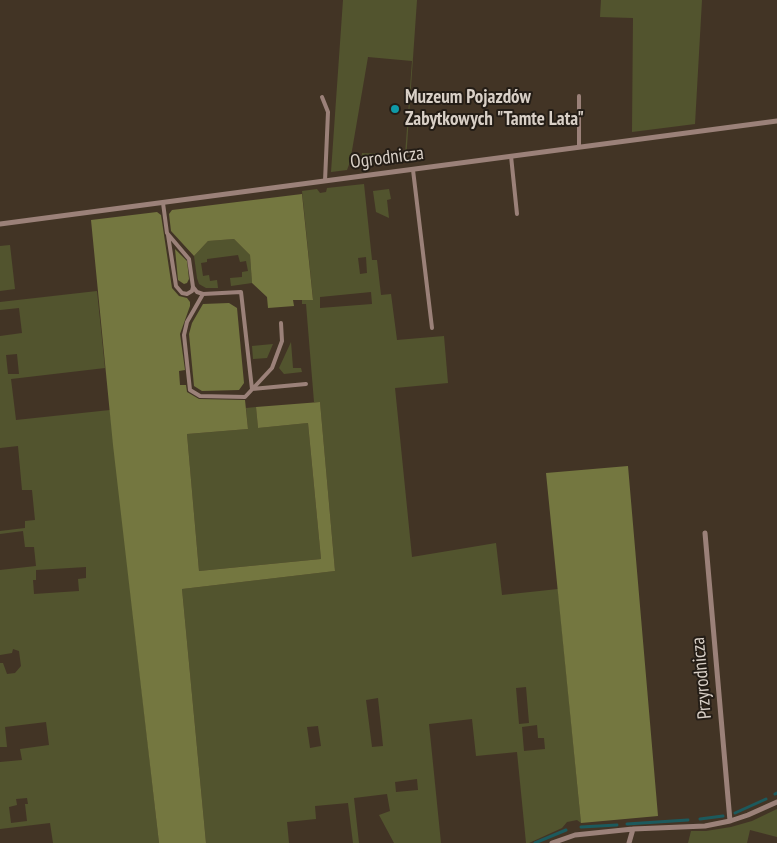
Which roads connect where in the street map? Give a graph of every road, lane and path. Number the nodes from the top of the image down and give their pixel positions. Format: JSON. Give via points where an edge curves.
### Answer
{"nodes":[{"id":1,"x":579,"y":96,"type":"dead end"},
{"id":2,"x":322,"y":97,"type":"dead end"},
{"id":3,"x":777,"y":121,"type":"edge"},
{"id":4,"x":579,"y":147,"type":"junction"},
{"id":5,"x":511,"y":156,"type":"junction"},
{"id":6,"x":413,"y":170,"type":"junction"},
{"id":7,"x":325,"y":181,"type":"junction"},
{"id":8,"x":164,"y":203,"type":"junction"},
{"id":9,"x":517,"y":214,"type":"dead end"},
{"id":10,"x":0,"y":224,"type":"edge"},
{"id":11,"x":167,"y":233,"type":"junction"},
{"id":12,"x":193,"y":287,"type":"junction"},
{"id":13,"x":203,"y":294,"type":"junction"},
{"id":14,"x":281,"y":323,"type":"dead end"},
{"id":15,"x":432,"y":328,"type":"dead end"},
{"id":16,"x":306,"y":384,"type":"dead end"},
{"id":17,"x":252,"y":389,"type":"junction"},
{"id":18,"x":704,"y":533,"type":"dead end"},
{"id":19,"x":777,"y":802,"type":"edge"},
{"id":20,"x":730,"y":821,"type":"junction"},
{"id":21,"x":633,"y":829,"type":"junction"},
{"id":22,"x":552,"y":843,"type":"edge"},
{"id":23,"x":629,"y":843,"type":"edge"}],
"edges":[{"from":1,"to":4,"type":"lane"},
{"from":2,"to":7,"type":"lane","via":[[328,112]]},
{"from":3,"to":4,"type":"street","name":"Ogrodnicza"},
{"from":4,"to":5,"type":"street","name":"Ogrodnicza"},
{"from":5,"to":6,"type":"street","name":"Ogrodnicza"},
{"from":5,"to":9,"type":"lane"},
{"from":6,"to":7,"type":"street","name":"Ogrodnicza"},
{"from":6,"to":15,"type":"lane"},
{"from":7,"to":8,"type":"street","name":"Ogrodnicza"},
{"from":8,"to":10,"type":"street","name":"Ogrodnicza"},
{"from":8,"to":11,"type":"lane"},
{"from":11,"to":12,"type":"lane","via":[[189,259]]},
{"from":11,"to":12,"type":"lane","via":[[176,286],[187,294]]},
{"from":12,"to":13,"type":"lane"},
{"from":13,"to":17,"type":"lane","via":[[241,292]]},
{"from":13,"to":17,"type":"lane","via":[[187,322],[184,335],[190,390],[200,396],[245,397]]},
{"from":14,"to":17,"type":"lane","via":[[282,341],[272,368]]},
{"from":16,"to":17,"type":"lane"},
{"from":18,"to":20,"type":"street","name":"Przyrodnicza"},
{"from":19,"to":20,"type":"street"},
{"from":20,"to":21,"type":"street","via":[[705,826]]},
{"from":21,"to":22,"type":"street","via":[[575,835]]},
{"from":21,"to":23,"type":"street"}]}
